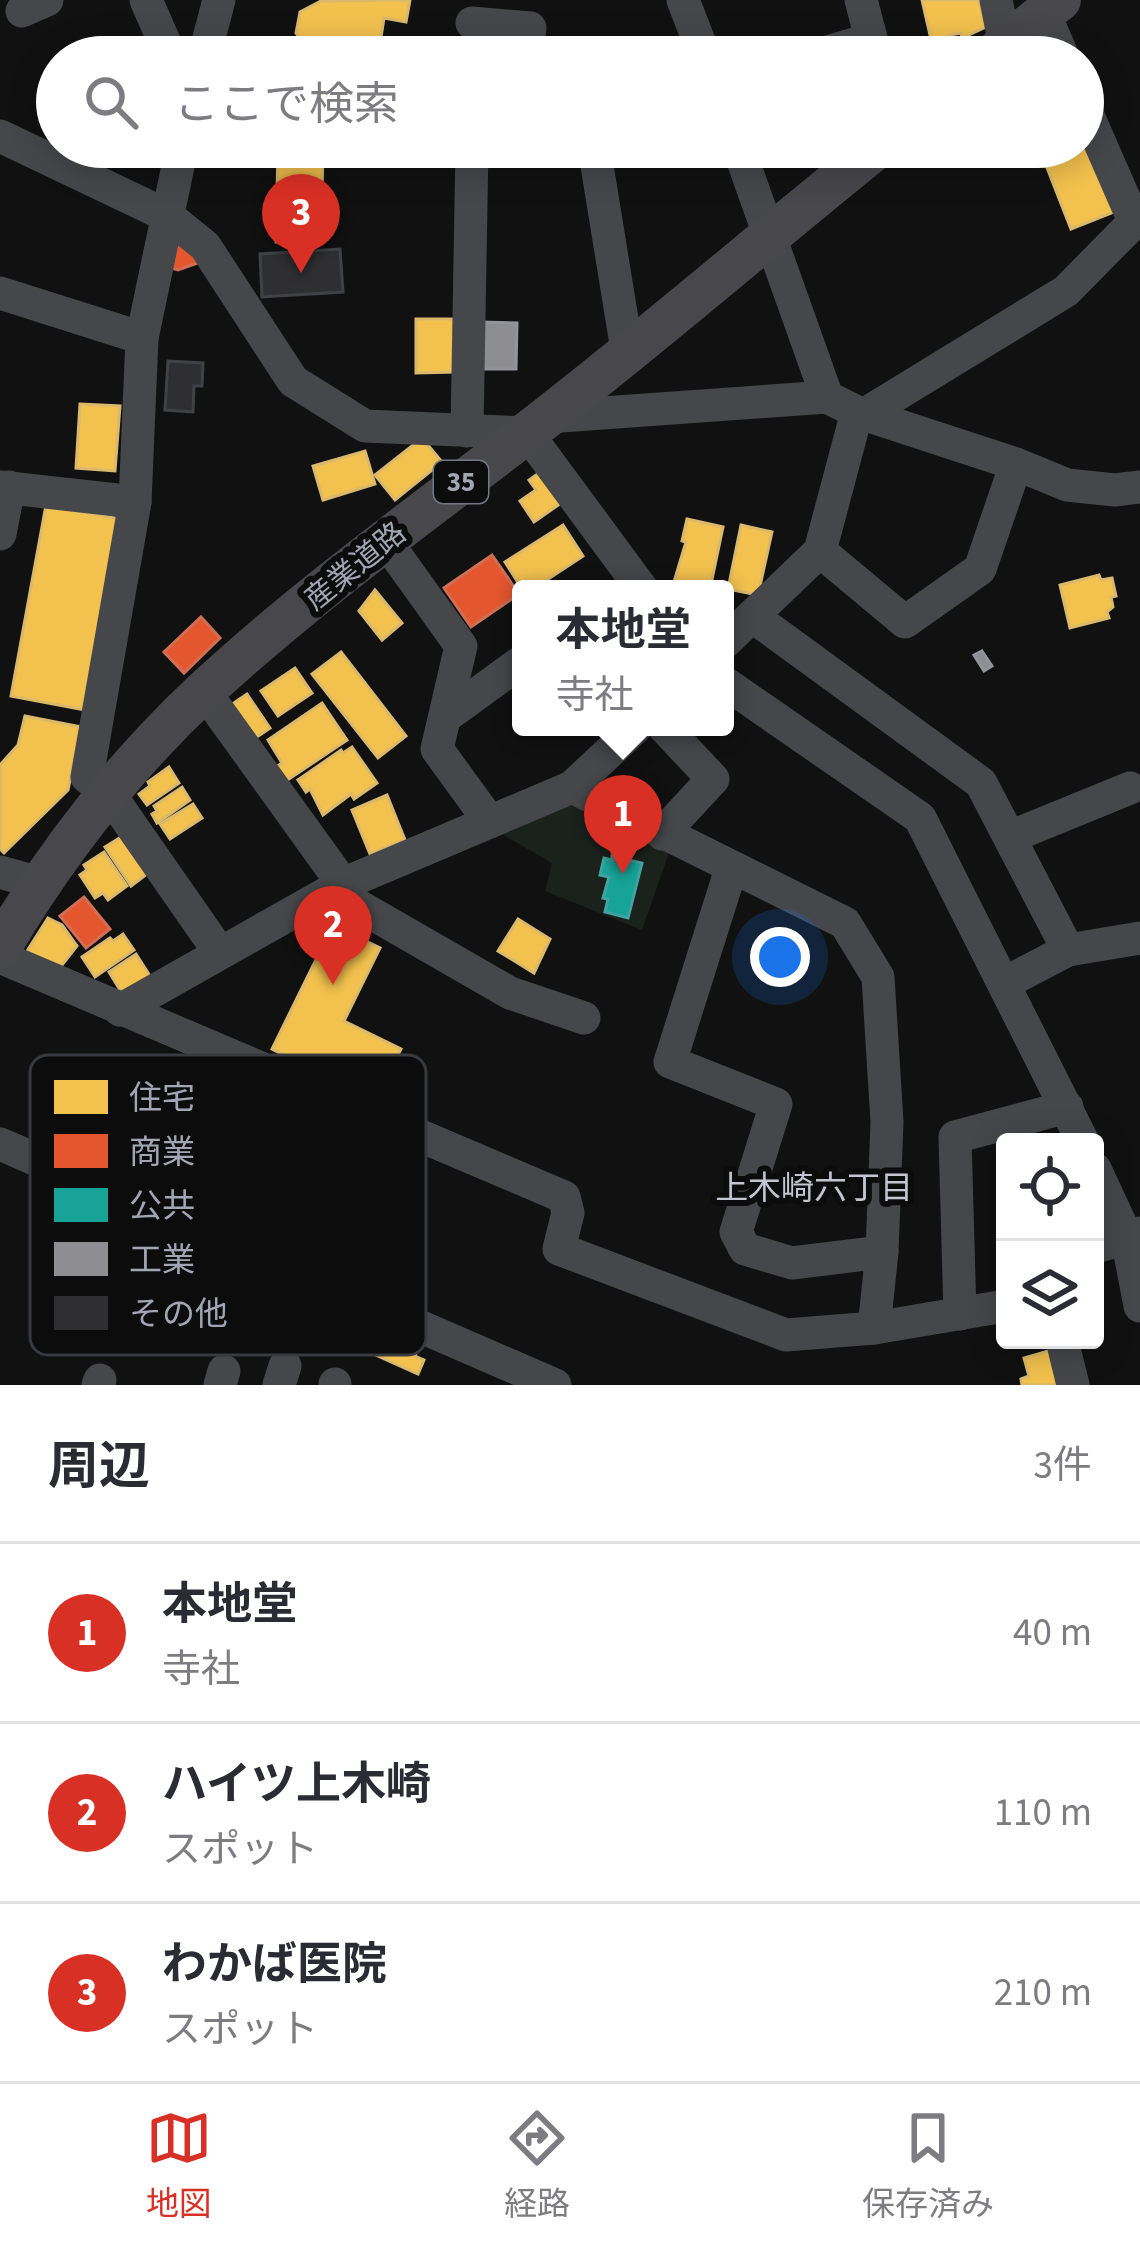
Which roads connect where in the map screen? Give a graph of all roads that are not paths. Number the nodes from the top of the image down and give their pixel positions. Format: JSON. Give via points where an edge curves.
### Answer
{"nodes":[{"id":1,"x":146,"y":0,"type":"edge"},
{"id":2,"x":219,"y":0,"type":"edge"},
{"id":3,"x":683,"y":0,"type":"edge"},
{"id":4,"x":861,"y":0,"type":"edge"},
{"id":5,"x":996,"y":0,"type":"edge"},
{"id":6,"x":1051,"y":5,"type":"edge"},
{"id":7,"x":472,"y":22,"type":"dead end"},
{"id":8,"x":161,"y":36,"type":"edge"},
{"id":9,"x":210,"y":36,"type":"edge"},
{"id":10,"x":529,"y":36,"type":"edge"},
{"id":11,"x":697,"y":36,"type":"edge"},
{"id":12,"x":870,"y":36,"type":"edge"},
{"id":13,"x":997,"y":36,"type":"edge"},
{"id":14,"x":1015,"y":36,"type":"edge"},
{"id":15,"x":1058,"y":36,"type":"edge"},
{"id":16,"x":0,"y":136,"type":"edge"},
{"id":17,"x":1104,"y":148,"type":"edge"},
{"id":18,"x":36,"y":153,"type":"edge"},
{"id":19,"x":66,"y":168,"type":"edge"},
{"id":20,"x":178,"y":168,"type":"edge"},
{"id":21,"x":472,"y":168,"type":"edge"},
{"id":22,"x":597,"y":168,"type":"edge"},
{"id":23,"x":745,"y":168,"type":"edge"},
{"id":24,"x":852,"y":168,"type":"edge"},
{"id":25,"x":167,"y":217,"type":"junction"},
{"id":26,"x":1137,"y":218,"type":"edge"},
{"id":27,"x":768,"y":236,"type":"junction"},
{"id":28,"x":0,"y":293,"type":"edge"},
{"id":29,"x":142,"y":338,"type":"junction"},
{"id":30,"x":627,"y":350,"type":"junction"},
{"id":31,"x":850,"y":408,"type":"junction"},
{"id":32,"x":537,"y":425,"type":"junction"},
{"id":33,"x":466,"y":431,"type":"junction"},
{"id":34,"x":1016,"y":464,"type":"junction"},
{"id":35,"x":5,"y":487,"type":"edge"},
{"id":36,"x":1140,"y":488,"type":"edge"},
{"id":37,"x":135,"y":502,"type":"junction"},
{"id":38,"x":0,"y":534,"type":"edge"},
{"id":39,"x":385,"y":540,"type":"junction"},
{"id":40,"x":820,"y":551,"type":"junction"},
{"id":41,"x":629,"y":580,"type":"edge"},
{"id":42,"x":752,"y":616,"type":"junction"},
{"id":43,"x":734,"y":633,"type":"edge"},
{"id":44,"x":512,"y":669,"type":"edge"},
{"id":45,"x":734,"y":689,"type":"edge"},
{"id":46,"x":204,"y":691,"type":"junction"},
{"id":47,"x":446,"y":717,"type":"junction"},
{"id":48,"x":626,"y":736,"type":"edge"},
{"id":49,"x":672,"y":736,"type":"edge"},
{"id":50,"x":572,"y":788,"type":"junction"},
{"id":51,"x":1130,"y":788,"type":"dead end"},
{"id":52,"x":110,"y":795,"type":"junction"},
{"id":53,"x":490,"y":822,"type":"junction"},
{"id":54,"x":662,"y":834,"type":"junction"},
{"id":55,"x":1010,"y":838,"type":"junction"},
{"id":56,"x":731,"y":869,"type":"junction"},
{"id":57,"x":19,"y":878,"type":"edge"},
{"id":58,"x":337,"y":887,"type":"junction"},
{"id":59,"x":1140,"y":938,"type":"edge"},
{"id":60,"x":1068,"y":950,"type":"junction"},
{"id":61,"x":0,"y":953,"type":"edge"},
{"id":62,"x":220,"y":953,"type":"junction"},
{"id":63,"x":1005,"y":982,"type":"junction"},
{"id":64,"x":120,"y":1010,"type":"junction"},
{"id":65,"x":584,"y":1018,"type":"dead end"},
{"id":66,"x":220,"y":1053,"type":"joint"},
{"id":67,"x":225,"y":1055,"type":"edge"},
{"id":68,"x":1067,"y":1107,"type":"junction"},
{"id":69,"x":1079,"y":1133,"type":"edge"},
{"id":70,"x":426,"y":1139,"type":"edge"},
{"id":71,"x":0,"y":1144,"type":"edge"},
{"id":72,"x":30,"y":1157,"type":"edge"},
{"id":73,"x":1104,"y":1194,"type":"edge"},
{"id":74,"x":1120,"y":1239,"type":"edge"},
{"id":75,"x":882,"y":1252,"type":"junction"},
{"id":76,"x":1140,"y":1306,"type":"edge"},
{"id":77,"x":996,"y":1308,"type":"edge"},
{"id":78,"x":960,"y":1314,"type":"junction"},
{"id":79,"x":874,"y":1328,"type":"junction"},
{"id":80,"x":426,"y":1329,"type":"edge"},
{"id":81,"x":1064,"y":1349,"type":"edge"},
{"id":82,"x":555,"y":1385,"type":"edge"},
{"id":83,"x":1072,"y":1385,"type":"edge"}],
"edges":[{"from":1,"to":8,"type":"street"},
{"from":2,"to":9,"type":"street"},
{"from":3,"to":11,"type":"street"},
{"from":4,"to":12,"type":"street"},
{"from":5,"to":13,"type":"street"},
{"from":6,"to":14,"type":"main road"},
{"from":6,"to":15,"type":"street"},
{"from":7,"to":10,"type":"street","via":[[530,28]]},
{"from":16,"to":18,"type":"street"},
{"from":17,"to":26,"type":"street"},
{"from":19,"to":25,"type":"street"},
{"from":20,"to":25,"type":"street"},
{"from":21,"to":33,"type":"street"},
{"from":22,"to":30,"type":"street"},
{"from":23,"to":27,"type":"street"},
{"from":24,"to":27,"type":"main road","name":"産業道路","number":"35"},
{"from":25,"to":29,"type":"street"},
{"from":25,"to":33,"type":"street","via":[[206,246],[293,381],[365,426]]},
{"from":26,"to":31,"type":"street","via":[[1066,291]]},
{"from":27,"to":30,"type":"main road","name":"産業道路","number":"35"},
{"from":27,"to":31,"type":"street"},
{"from":28,"to":29,"type":"street"},
{"from":29,"to":37,"type":"street"},
{"from":30,"to":32,"type":"main road","name":"産業道路","number":"35"},
{"from":31,"to":32,"type":"street"},
{"from":31,"to":34,"type":"street"},
{"from":31,"to":40,"type":"street"},
{"from":32,"to":33,"type":"street"},
{"from":32,"to":39,"type":"main road","name":"産業道路","number":"35"},
{"from":32,"to":41,"type":"street"},
{"from":34,"to":36,"type":"street","via":[[1067,485]]},
{"from":34,"to":40,"type":"street","via":[[980,569],[905,622]]},
{"from":35,"to":37,"type":"street"},
{"from":35,"to":38,"type":"street"},
{"from":37,"to":52,"type":"street","via":[[87,777]]},
{"from":39,"to":46,"type":"main road","name":"産業道路","number":"35"},
{"from":39,"to":47,"type":"street","via":[[460,646]]},
{"from":40,"to":42,"type":"street"},
{"from":42,"to":43,"type":"street"},
{"from":42,"to":55,"type":"street","via":[[981,782]]},
{"from":44,"to":47,"type":"street"},
{"from":45,"to":63,"type":"street","via":[[920,818]]},
{"from":46,"to":52,"type":"main road","name":"産業道路","number":"35"},
{"from":46,"to":58,"type":"street"},
{"from":47,"to":53,"type":"street","via":[[437,749]]},
{"from":48,"to":50,"type":"street"},
{"from":49,"to":54,"type":"street","via":[[713,779]]},
{"from":50,"to":53,"type":"street"},
{"from":50,"to":54,"type":"street"},
{"from":51,"to":55,"type":"street"},
{"from":52,"to":57,"type":"main road","name":"産業道路","number":"35"},
{"from":52,"to":62,"type":"street"},
{"from":53,"to":58,"type":"street"},
{"from":54,"to":56,"type":"street"},
{"from":55,"to":60,"type":"street"},
{"from":56,"to":75,"type":"street","via":[[845,923],[878,977],[887,1122]]},
{"from":56,"to":75,"type":"street","via":[[670,1062],[776,1104],[736,1232],[745,1249],[792,1263]]},
{"from":57,"to":61,"type":"main road","name":"産業道路","number":"35"},
{"from":58,"to":62,"type":"street"},
{"from":58,"to":65,"type":"street","via":[[510,993]]},
{"from":59,"to":60,"type":"street"},
{"from":60,"to":63,"type":"street"},
{"from":61,"to":64,"type":"street"},
{"from":62,"to":64,"type":"street"},
{"from":63,"to":68,"type":"street"},
{"from":64,"to":66,"type":"street"},
{"from":66,"to":67,"type":"street"},
{"from":68,"to":69,"type":"street"},
{"from":68,"to":78,"type":"street","via":[[955,1137]]},
{"from":70,"to":79,"type":"street","via":[[564,1196],[559,1250],[786,1335]]},
{"from":71,"to":72,"type":"street"},
{"from":73,"to":74,"type":"street"},
{"from":74,"to":76,"type":"street"},
{"from":75,"to":79,"type":"street"},
{"from":77,"to":78,"type":"street"},
{"from":78,"to":79,"type":"street"},
{"from":80,"to":82,"type":"street"},
{"from":81,"to":83,"type":"street"}]}
